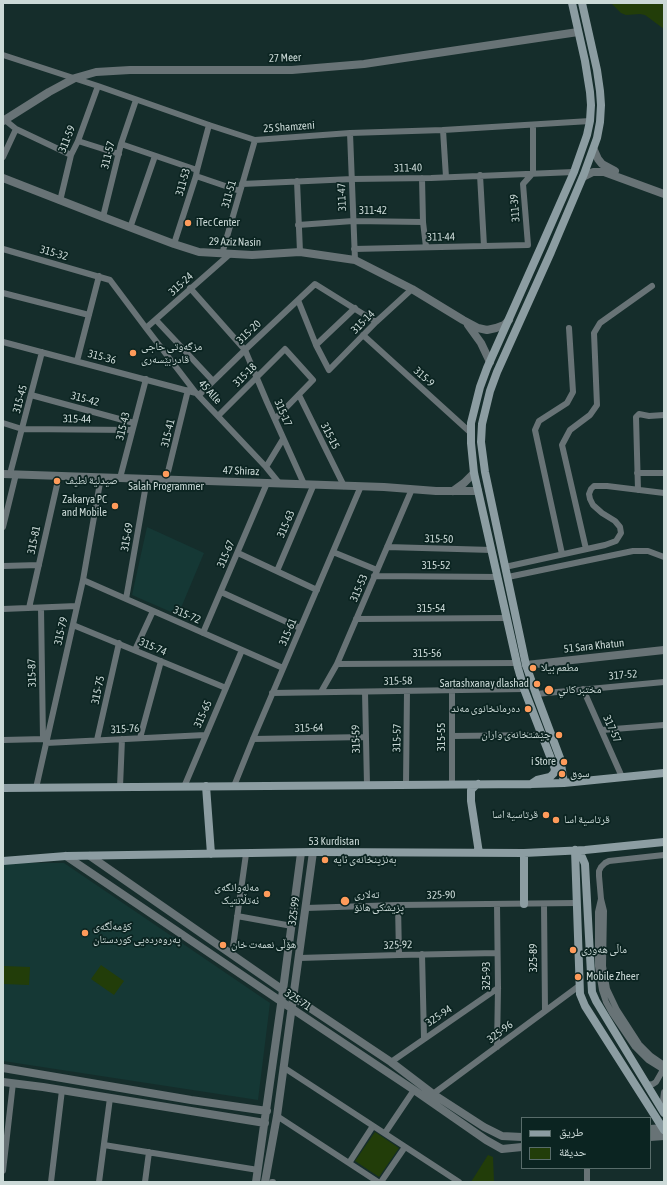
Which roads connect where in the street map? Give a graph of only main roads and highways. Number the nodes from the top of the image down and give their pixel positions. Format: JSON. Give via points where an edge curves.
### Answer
{"nodes":[{"id":1,"x":572,"y":3,"type":"edge"},
{"id":2,"x":577,"y":3,"type":"edge"},
{"id":3,"x":582,"y":3,"type":"edge"},
{"id":4,"x":588,"y":82,"type":"junction"},
{"id":5,"x":541,"y":247,"type":"junction"},
{"id":6,"x":551,"y":252,"type":"junction"},
{"id":7,"x":496,"y":521,"type":"junction"},
{"id":8,"x":486,"y":523,"type":"junction"},
{"id":9,"x":556,"y":759,"type":"junction"},
{"id":10,"x":664,"y":773,"type":"edge"},
{"id":11,"x":564,"y":783,"type":"junction"},
{"id":12,"x":478,"y":784,"type":"junction"},
{"id":13,"x":531,"y":784,"type":"junction"},
{"id":14,"x":206,"y":786,"type":"junction"},
{"id":15,"x":3,"y":788,"type":"edge"},
{"id":16,"x":664,"y":842,"type":"edge"},
{"id":17,"x":575,"y":850,"type":"junction"},
{"id":18,"x":479,"y":853,"type":"junction"},
{"id":19,"x":524,"y":853,"type":"junction"},
{"id":20,"x":210,"y":854,"type":"junction"},
{"id":21,"x":3,"y":861,"type":"edge"},
{"id":22,"x":524,"y":904,"type":"road end"},
{"id":23,"x":664,"y":1112,"type":"edge"},
{"id":24,"x":664,"y":1131,"type":"edge"}],
"edges":[{"from":1,"to":4,"type":"main road"},
{"from":2,"to":4,"type":"main road","via":[[588,53]]},
{"from":3,"to":6,"type":"main road","via":[[597,70],[600,122],[594,150]]},
{"from":4,"to":5,"type":"main road","via":[[591,105],[586,141]]},
{"from":5,"to":6,"type":"main road"},
{"from":5,"to":8,"type":"main road","via":[[480,387],[472,422],[474,473]]},
{"from":6,"to":7,"type":"main road","via":[[497,372],[482,424],[484,472]]},
{"from":7,"to":8,"type":"main road"},
{"from":7,"to":9,"type":"main road","via":[[526,664]]},
{"from":8,"to":9,"type":"main road","via":[[524,689],[542,735]]},
{"from":9,"to":11,"type":"main road"},
{"from":9,"to":13,"type":"main road","via":[[552,776]]},
{"from":10,"to":11,"type":"main road"},
{"from":11,"to":13,"type":"main road"},
{"from":12,"to":13,"type":"main road"},
{"from":12,"to":14,"type":"main road"},
{"from":12,"to":18,"type":"main road","via":[[471,790],[471,801]]},
{"from":14,"to":15,"type":"main road"},
{"from":14,"to":20,"type":"main road"},
{"from":16,"to":17,"type":"main road","name":"53 Kurdistan"},
{"from":17,"to":19,"type":"main road","name":"53 Kurdistan"},
{"from":17,"to":23,"type":"main road","via":[[585,864],[592,992]]},
{"from":17,"to":24,"type":"main road","via":[[580,994],[585,1006]]},
{"from":18,"to":19,"type":"main road","name":"53 Kurdistan"},
{"from":18,"to":20,"type":"main road","name":"53 Kurdistan"},
{"from":19,"to":22,"type":"main road"},
{"from":20,"to":21,"type":"main road","name":"53 Kurdistan","via":[[66,856]]}]}
